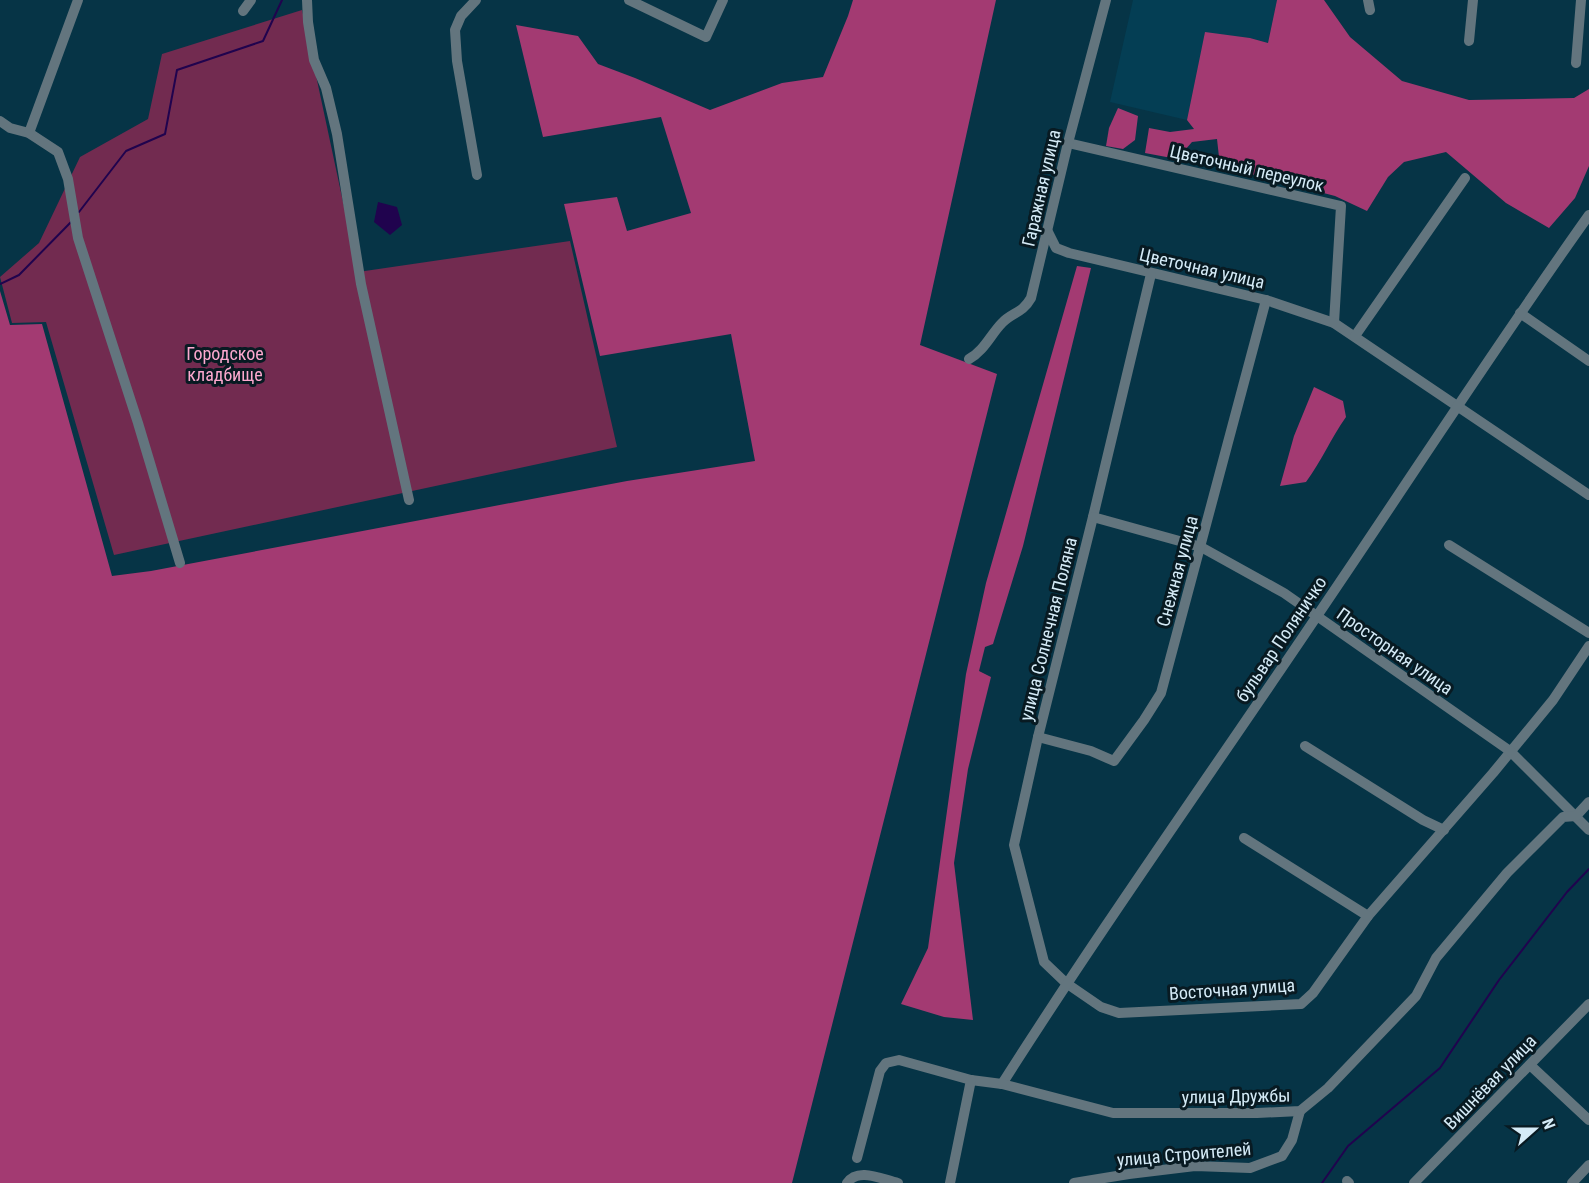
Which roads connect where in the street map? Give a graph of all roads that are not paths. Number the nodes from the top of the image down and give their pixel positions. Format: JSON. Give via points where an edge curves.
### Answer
{"nodes":[{"id":1,"x":78,"y":0,"type":"edge"},
{"id":2,"x":251,"y":0,"type":"edge"},
{"id":3,"x":307,"y":0,"type":"edge"},
{"id":4,"x":476,"y":0,"type":"edge"},
{"id":5,"x":629,"y":0,"type":"edge"},
{"id":6,"x":723,"y":0,"type":"edge"},
{"id":7,"x":1106,"y":0,"type":"edge"},
{"id":8,"x":1473,"y":0,"type":"edge"},
{"id":9,"x":1581,"y":0,"type":"edge"},
{"id":10,"x":243,"y":11,"type":"dead end"},
{"id":11,"x":1469,"y":41,"type":"dead end"},
{"id":12,"x":1576,"y":63,"type":"dead end"},
{"id":13,"x":0,"y":121,"type":"edge"},
{"id":14,"x":29,"y":133,"type":"junction"},
{"id":15,"x":1068,"y":143,"type":"junction"},
{"id":16,"x":477,"y":175,"type":"dead end"},
{"id":17,"x":1464,"y":178,"type":"dead end"},
{"id":18,"x":1589,"y":215,"type":"edge"},
{"id":19,"x":1585,"y":228,"type":"edge"},
{"id":20,"x":1048,"y":232,"type":"junction"},
{"id":21,"x":1151,"y":274,"type":"junction"},
{"id":22,"x":1266,"y":300,"type":"junction"},
{"id":23,"x":1520,"y":314,"type":"junction"},
{"id":24,"x":1334,"y":323,"type":"junction"},
{"id":25,"x":1355,"y":336,"type":"junction"},
{"id":26,"x":969,"y":359,"type":"dead end"},
{"id":27,"x":1589,"y":362,"type":"edge"},
{"id":28,"x":1456,"y":406,"type":"junction"},
{"id":29,"x":1589,"y":495,"type":"edge"},
{"id":30,"x":409,"y":500,"type":"dead end"},
{"id":31,"x":1093,"y":517,"type":"junction"},
{"id":32,"x":1449,"y":545,"type":"dead end"},
{"id":33,"x":1201,"y":547,"type":"junction"},
{"id":34,"x":180,"y":563,"type":"dead end"},
{"id":35,"x":1317,"y":616,"type":"junction"},
{"id":36,"x":1589,"y":633,"type":"edge"},
{"id":37,"x":1589,"y":646,"type":"edge"},
{"id":38,"x":1038,"y":737,"type":"junction"},
{"id":39,"x":1305,"y":746,"type":"dead end"},
{"id":40,"x":1510,"y":750,"type":"junction"},
{"id":41,"x":1589,"y":802,"type":"edge"},
{"id":42,"x":1576,"y":816,"type":"junction"},
{"id":43,"x":1444,"y":830,"type":"junction"},
{"id":44,"x":1589,"y":830,"type":"edge"},
{"id":45,"x":1244,"y":838,"type":"dead end"},
{"id":46,"x":1368,"y":916,"type":"junction"},
{"id":47,"x":1066,"y":983,"type":"junction"},
{"id":48,"x":1589,"y":1004,"type":"edge"},
{"id":49,"x":1530,"y":1065,"type":"junction"},
{"id":50,"x":971,"y":1080,"type":"junction"},
{"id":51,"x":1002,"y":1084,"type":"junction"},
{"id":52,"x":1300,"y":1111,"type":"junction"},
{"id":53,"x":1589,"y":1120,"type":"edge"},
{"id":54,"x":856,"y":1158,"type":"dead end"},
{"id":55,"x":1589,"y":1165,"type":"edge"},
{"id":56,"x":847,"y":1183,"type":"edge"},
{"id":57,"x":898,"y":1183,"type":"edge"},
{"id":58,"x":950,"y":1183,"type":"edge"},
{"id":59,"x":1074,"y":1183,"type":"edge"},
{"id":60,"x":1414,"y":1183,"type":"edge"},
{"id":61,"x":1572,"y":1183,"type":"edge"}],
"edges":[{"from":1,"to":14,"type":"street"},
{"from":2,"to":10,"type":"street"},
{"from":3,"to":30,"type":"street","via":[[314,60],[326,88],[337,134],[361,284]]},
{"from":4,"to":16,"type":"street","via":[[454,30]]},
{"from":5,"to":6,"type":"street","via":[[706,37]]},
{"from":7,"to":15,"type":"street","name":"Гаражная улица"},
{"from":8,"to":11,"type":"street"},
{"from":9,"to":12,"type":"street"},
{"from":13,"to":14,"type":"street"},
{"from":14,"to":34,"type":"street","via":[[58,152],[65,170],[78,238]]},
{"from":15,"to":20,"type":"street","name":"Гаражная улица"},
{"from":15,"to":24,"type":"street","name":"Цветочный переулок","via":[[1341,207]]},
{"from":17,"to":25,"type":"street"},
{"from":18,"to":19,"type":"street","name":"бульвар Поляничко"},
{"from":19,"to":23,"type":"street","name":"бульвар Поляничко"},
{"from":20,"to":21,"type":"street","name":"Цветочная улица","via":[[1056,248],[1068,253]]},
{"from":20,"to":26,"type":"street","name":"Гаражная улица","via":[[1025,309],[1004,321]]},
{"from":21,"to":22,"type":"street","name":"Цветочная улица"},
{"from":21,"to":31,"type":"street","name":"улица Солнечная Поляна"},
{"from":22,"to":24,"type":"street","name":"Цветочная улица"},
{"from":22,"to":33,"type":"street","name":"Снежная улица"},
{"from":23,"to":27,"type":"street"},
{"from":23,"to":28,"type":"street","name":"бульвар Поляничко"},
{"from":24,"to":25,"type":"street","name":"Цветочная улица"},
{"from":25,"to":28,"type":"street","name":"Цветочная улица"},
{"from":28,"to":29,"type":"street","name":"Цветочная улица"},
{"from":28,"to":35,"type":"street","name":"бульвар Поляничко"},
{"from":31,"to":33,"type":"street","name":"Просторная улица"},
{"from":31,"to":38,"type":"street","name":"улица Солнечная Поляна"},
{"from":32,"to":36,"type":"street"},
{"from":33,"to":35,"type":"street","name":"Просторная улица"},
{"from":33,"to":38,"type":"street","name":"Снежная улица","via":[[1161,693],[1114,761]]},
{"from":35,"to":40,"type":"street","name":"Просторная улица"},
{"from":35,"to":47,"type":"street","name":"бульвар Поляничко"},
{"from":37,"to":40,"type":"street","name":"Восточная улица","via":[[1553,700]]},
{"from":38,"to":47,"type":"street","name":"улица Солнечная Поляна","via":[[1014,845],[1044,962]]},
{"from":39,"to":43,"type":"street"},
{"from":40,"to":42,"type":"street","name":"Просторная улица"},
{"from":40,"to":43,"type":"street","name":"Восточная улица"},
{"from":41,"to":42,"type":"street","name":"улица Дружбы"},
{"from":42,"to":44,"type":"street","name":"Просторная улица"},
{"from":42,"to":52,"type":"street","name":"улица Дружбы","via":[[1563,817],[1507,873],[1436,958],[1416,996],[1328,1088]]},
{"from":43,"to":46,"type":"street","name":"Восточная улица"},
{"from":45,"to":46,"type":"street"},
{"from":46,"to":47,"type":"street","name":"Восточная улица","via":[[1301,1004],[1119,1013],[1101,1007]]},
{"from":47,"to":51,"type":"street","name":"бульвар Поляничко"},
{"from":48,"to":49,"type":"street","name":"Вишнёвая улица"},
{"from":49,"to":53,"type":"street"},
{"from":49,"to":60,"type":"street","name":"Вишнёвая улица"},
{"from":50,"to":51,"type":"street","name":"улица Дружбы"},
{"from":50,"to":54,"type":"street","name":"улица Дружбы","via":[[899,1060],[886,1063],[880,1071]]},
{"from":50,"to":58,"type":"street"},
{"from":51,"to":52,"type":"street","name":"улица Дружбы","via":[[1113,1113]]},
{"from":52,"to":59,"type":"street","name":"улица Строителей","via":[[1292,1140],[1282,1156],[1250,1168],[1195,1167]]},
{"from":55,"to":61,"type":"street"},
{"from":56,"to":57,"type":"street","via":[[852,1176],[861,1174]]}]}
